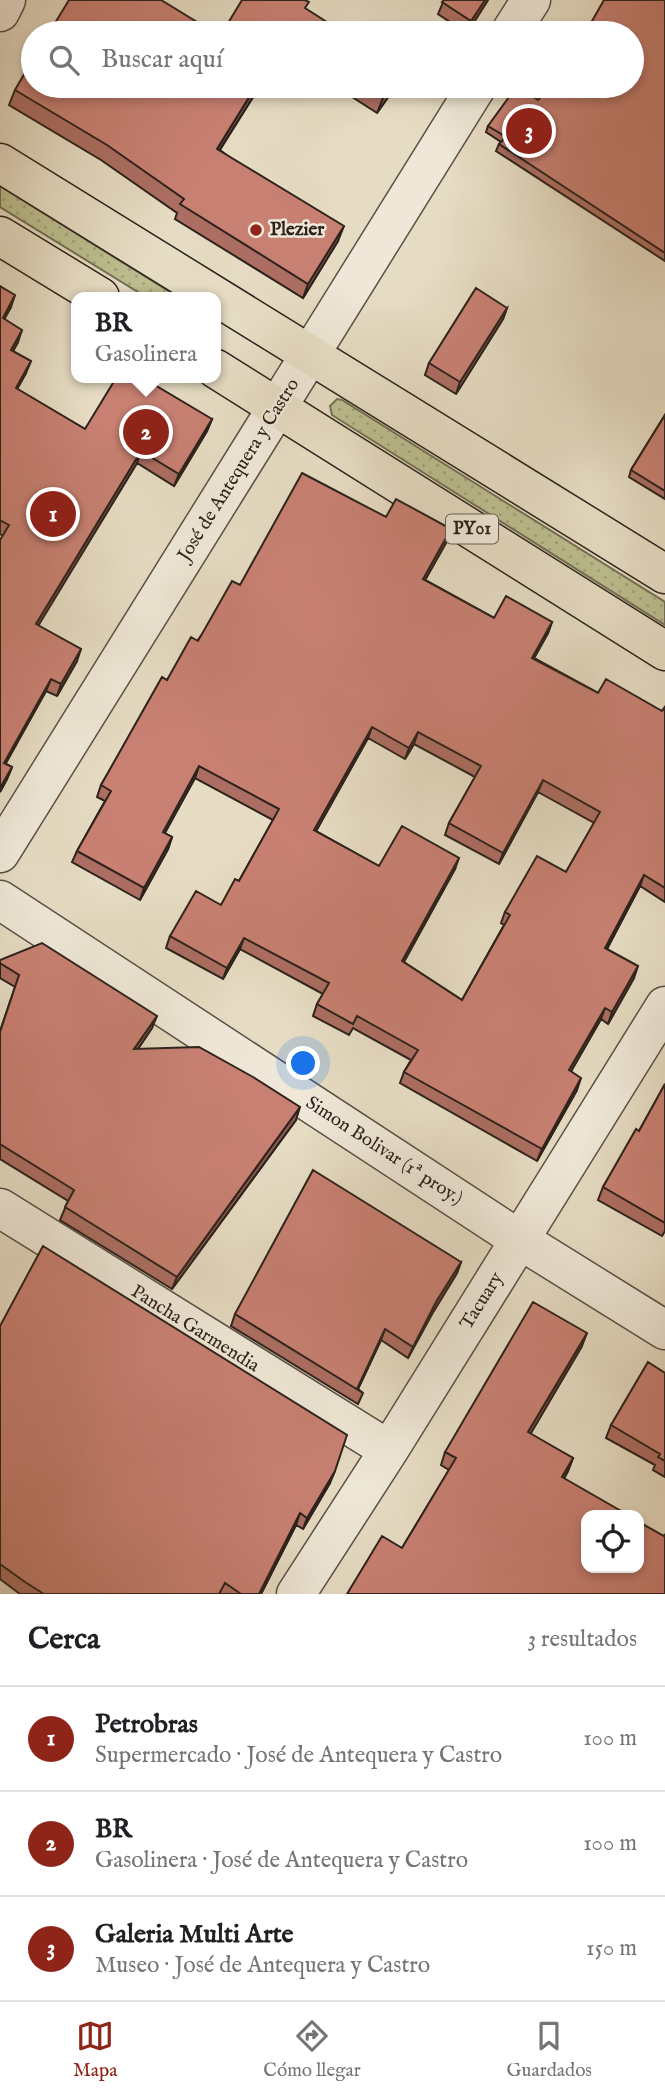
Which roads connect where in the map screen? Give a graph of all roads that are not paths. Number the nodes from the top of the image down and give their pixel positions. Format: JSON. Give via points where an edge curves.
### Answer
{"nodes":[{"id":1,"x":6,"y":0,"type":"edge"},
{"id":2,"x":531,"y":0,"type":"edge"},
{"id":3,"x":0,"y":12,"type":"edge"},
{"id":4,"x":518,"y":21,"type":"edge"},
{"id":5,"x":470,"y":98,"type":"edge"},
{"id":6,"x":0,"y":163,"type":"edge"},
{"id":7,"x":0,"y":236,"type":"edge"},
{"id":8,"x":92,"y":292,"type":"edge"},
{"id":9,"x":211,"y":292,"type":"edge"},
{"id":10,"x":221,"y":298,"type":"edge"},
{"id":11,"x":311,"y":353,"type":"junction"},
{"id":12,"x":221,"y":372,"type":"edge"},
{"id":13,"x":278,"y":407,"type":"junction"},
{"id":14,"x":665,"y":574,"type":"edge"},
{"id":15,"x":665,"y":651,"type":"edge"},
{"id":16,"x":0,"y":853,"type":"edge"},
{"id":17,"x":0,"y":900,"type":"edge"},
{"id":18,"x":665,"y":1006,"type":"edge"},
{"id":19,"x":0,"y":1208,"type":"edge"},
{"id":20,"x":520,"y":1240,"type":"junction"},
{"id":21,"x":665,"y":1330,"type":"edge"},
{"id":22,"x":389,"y":1450,"type":"junction"},
{"id":23,"x":296,"y":1594,"type":"edge"}],
"edges":[{"from":1,"to":3,"type":"street"},
{"from":2,"to":4,"type":"street"},
{"from":5,"to":11,"type":"street","name":"José de Antequera y Castro"},
{"from":6,"to":9,"type":"main road"},
{"from":7,"to":8,"type":"main road"},
{"from":10,"to":11,"type":"main road"},
{"from":11,"to":13,"type":"street","name":"José de Antequera y Castro"},
{"from":11,"to":14,"type":"main road"},
{"from":12,"to":13,"type":"main road","number":"PY01"},
{"from":13,"to":15,"type":"main road","number":"PY01"},
{"from":13,"to":16,"type":"street","name":"José de Antequera y Castro"},
{"from":17,"to":20,"type":"street","name":"Simon Bolivar (1ª proy.)"},
{"from":18,"to":20,"type":"street","name":"Tacuary"},
{"from":19,"to":22,"type":"street","name":"Pancha Garmendia"},
{"from":20,"to":21,"type":"street","name":"Simon Bolivar (1ª proy.)"},
{"from":20,"to":22,"type":"street","name":"Tacuary"},
{"from":22,"to":23,"type":"street","name":"Tacuary"}]}
